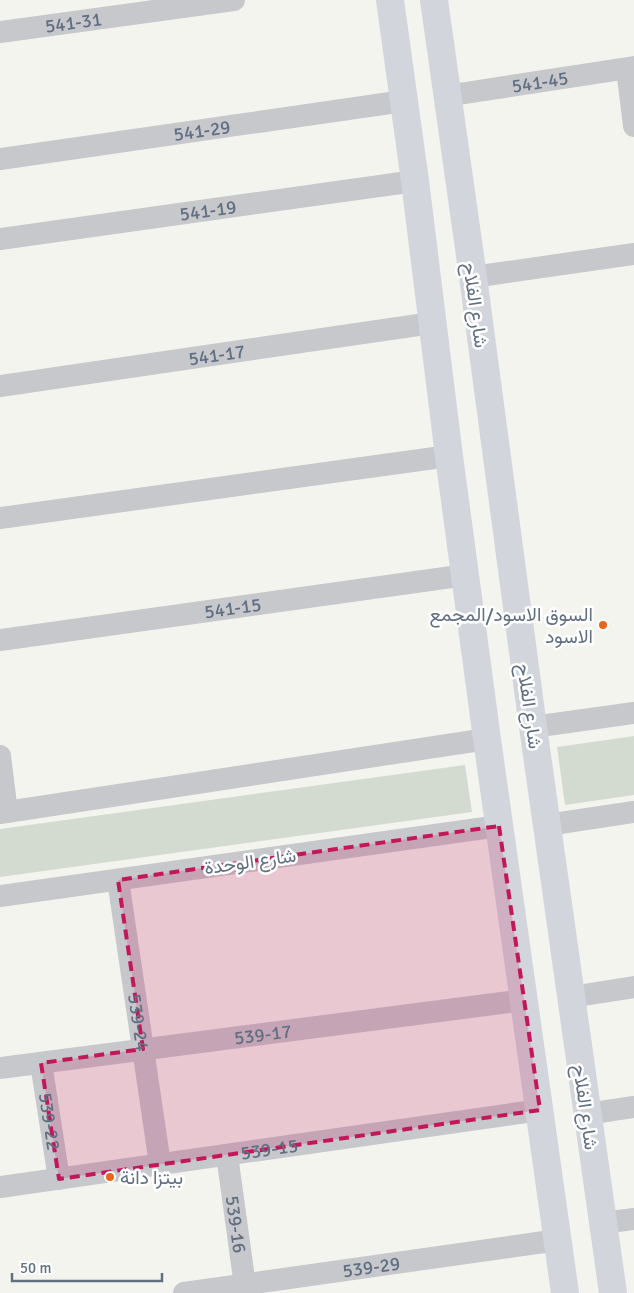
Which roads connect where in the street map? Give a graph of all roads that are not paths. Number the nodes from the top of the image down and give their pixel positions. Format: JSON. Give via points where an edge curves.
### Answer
{"nodes":[{"id":1,"x":234,"y":0,"type":"edge"},
{"id":2,"x":390,"y":0,"type":"edge"},
{"id":3,"x":434,"y":0,"type":"edge"},
{"id":4,"x":0,"y":32,"type":"edge"},
{"id":5,"x":630,"y":68,"type":"edge"},
{"id":6,"x":446,"y":96,"type":"junction"},
{"id":7,"x":404,"y":101,"type":"junction"},
{"id":8,"x":634,"y":126,"type":"edge"},
{"id":9,"x":0,"y":159,"type":"edge"},
{"id":10,"x":415,"y":181,"type":"junction"},
{"id":11,"x":0,"y":239,"type":"edge"},
{"id":12,"x":634,"y":254,"type":"edge"},
{"id":13,"x":473,"y":277,"type":"junction"},
{"id":14,"x":432,"y":323,"type":"junction"},
{"id":15,"x":0,"y":386,"type":"edge"},
{"id":16,"x":449,"y":456,"type":"junction"},
{"id":17,"x":0,"y":518,"type":"edge"},
{"id":18,"x":466,"y":575,"type":"junction"},
{"id":19,"x":0,"y":640,"type":"edge"},
{"id":20,"x":634,"y":713,"type":"edge"},
{"id":21,"x":533,"y":727,"type":"junction"},
{"id":22,"x":487,"y":739,"type":"junction"},
{"id":23,"x":0,"y":756,"type":"edge"},
{"id":24,"x":4,"y":812,"type":"edge"},
{"id":25,"x":634,"y":812,"type":"edge"},
{"id":26,"x":547,"y":825,"type":"junction"},
{"id":27,"x":499,"y":826,"type":"junction"},
{"id":28,"x":118,"y":880,"type":"junction"},
{"id":29,"x":0,"y":896,"type":"edge"},
{"id":30,"x":634,"y":987,"type":"edge"},
{"id":31,"x":571,"y":997,"type":"junction"},
{"id":32,"x":524,"y":1000,"type":"junction"},
{"id":33,"x":143,"y":1049,"type":"junction"},
{"id":34,"x":41,"y":1063,"type":"junction"},
{"id":35,"x":0,"y":1068,"type":"edge"},
{"id":36,"x":634,"y":1107,"type":"edge"},
{"id":37,"x":540,"y":1110,"type":"junction"},
{"id":38,"x":587,"y":1114,"type":"junction"},
{"id":39,"x":228,"y":1155,"type":"junction"},
{"id":40,"x":160,"y":1164,"type":"junction"},
{"id":41,"x":59,"y":1179,"type":"junction"},
{"id":42,"x":0,"y":1187,"type":"edge"},
{"id":43,"x":634,"y":1219,"type":"edge"},
{"id":44,"x":603,"y":1222,"type":"junction"},
{"id":45,"x":558,"y":1240,"type":"junction"},
{"id":46,"x":245,"y":1289,"type":"edge"},
{"id":47,"x":184,"y":1293,"type":"edge"},
{"id":48,"x":565,"y":1293,"type":"edge"},
{"id":49,"x":613,"y":1293,"type":"edge"}],
"edges":[{"from":1,"to":4,"type":"street","name":"541-31"},
{"from":2,"to":7,"type":"main road"},
{"from":3,"to":6,"type":"main road","name":"شارع الفلاح"},
{"from":5,"to":6,"type":"street","name":"541-45"},
{"from":5,"to":8,"type":"street"},
{"from":6,"to":13,"type":"main road","name":"شارع الفلاح"},
{"from":7,"to":9,"type":"street","name":"541-29"},
{"from":7,"to":10,"type":"main road"},
{"from":10,"to":11,"type":"street","name":"541-19"},
{"from":10,"to":14,"type":"main road"},
{"from":12,"to":13,"type":"street"},
{"from":13,"to":21,"type":"main road","name":"شارع الفلاح"},
{"from":14,"to":15,"type":"street","name":"541-17"},
{"from":14,"to":16,"type":"main road"},
{"from":16,"to":17,"type":"street"},
{"from":16,"to":18,"type":"main road"},
{"from":18,"to":19,"type":"street","name":"541-15"},
{"from":18,"to":22,"type":"main road"},
{"from":20,"to":21,"type":"street"},
{"from":21,"to":26,"type":"main road","name":"شارع الفلاح"},
{"from":22,"to":24,"type":"street"},
{"from":22,"to":27,"type":"main road"},
{"from":23,"to":24,"type":"street"},
{"from":25,"to":26,"type":"street"},
{"from":26,"to":31,"type":"main road","name":"شارع الفلاح"},
{"from":27,"to":28,"type":"street","name":"شارع الوحدة"},
{"from":27,"to":32,"type":"main road"},
{"from":28,"to":29,"type":"street","name":"شارع الوحدة"},
{"from":28,"to":33,"type":"street","name":"539-24"},
{"from":30,"to":31,"type":"street"},
{"from":31,"to":38,"type":"main road","name":"شارع الفلاح"},
{"from":32,"to":33,"type":"street","name":"539-17"},
{"from":32,"to":37,"type":"main road"},
{"from":33,"to":34,"type":"street","name":"539-17"},
{"from":33,"to":40,"type":"street","name":"539-24"},
{"from":34,"to":35,"type":"street","name":"539-17"},
{"from":34,"to":41,"type":"street","name":"539-22"},
{"from":36,"to":38,"type":"street"},
{"from":37,"to":39,"type":"street","name":"539-15"},
{"from":37,"to":45,"type":"main road"},
{"from":38,"to":44,"type":"main road","name":"شارع الفلاح"},
{"from":39,"to":40,"type":"street","name":"539-15"},
{"from":39,"to":46,"type":"street","name":"539-16"},
{"from":40,"to":41,"type":"street","name":"539-15"},
{"from":41,"to":42,"type":"street","name":"539-15"},
{"from":43,"to":44,"type":"street"},
{"from":44,"to":49,"type":"main road","name":"شارع الفلاح"},
{"from":45,"to":46,"type":"street","name":"539-29"},
{"from":45,"to":48,"type":"main road"},
{"from":46,"to":47,"type":"street","name":"539-29"}]}
